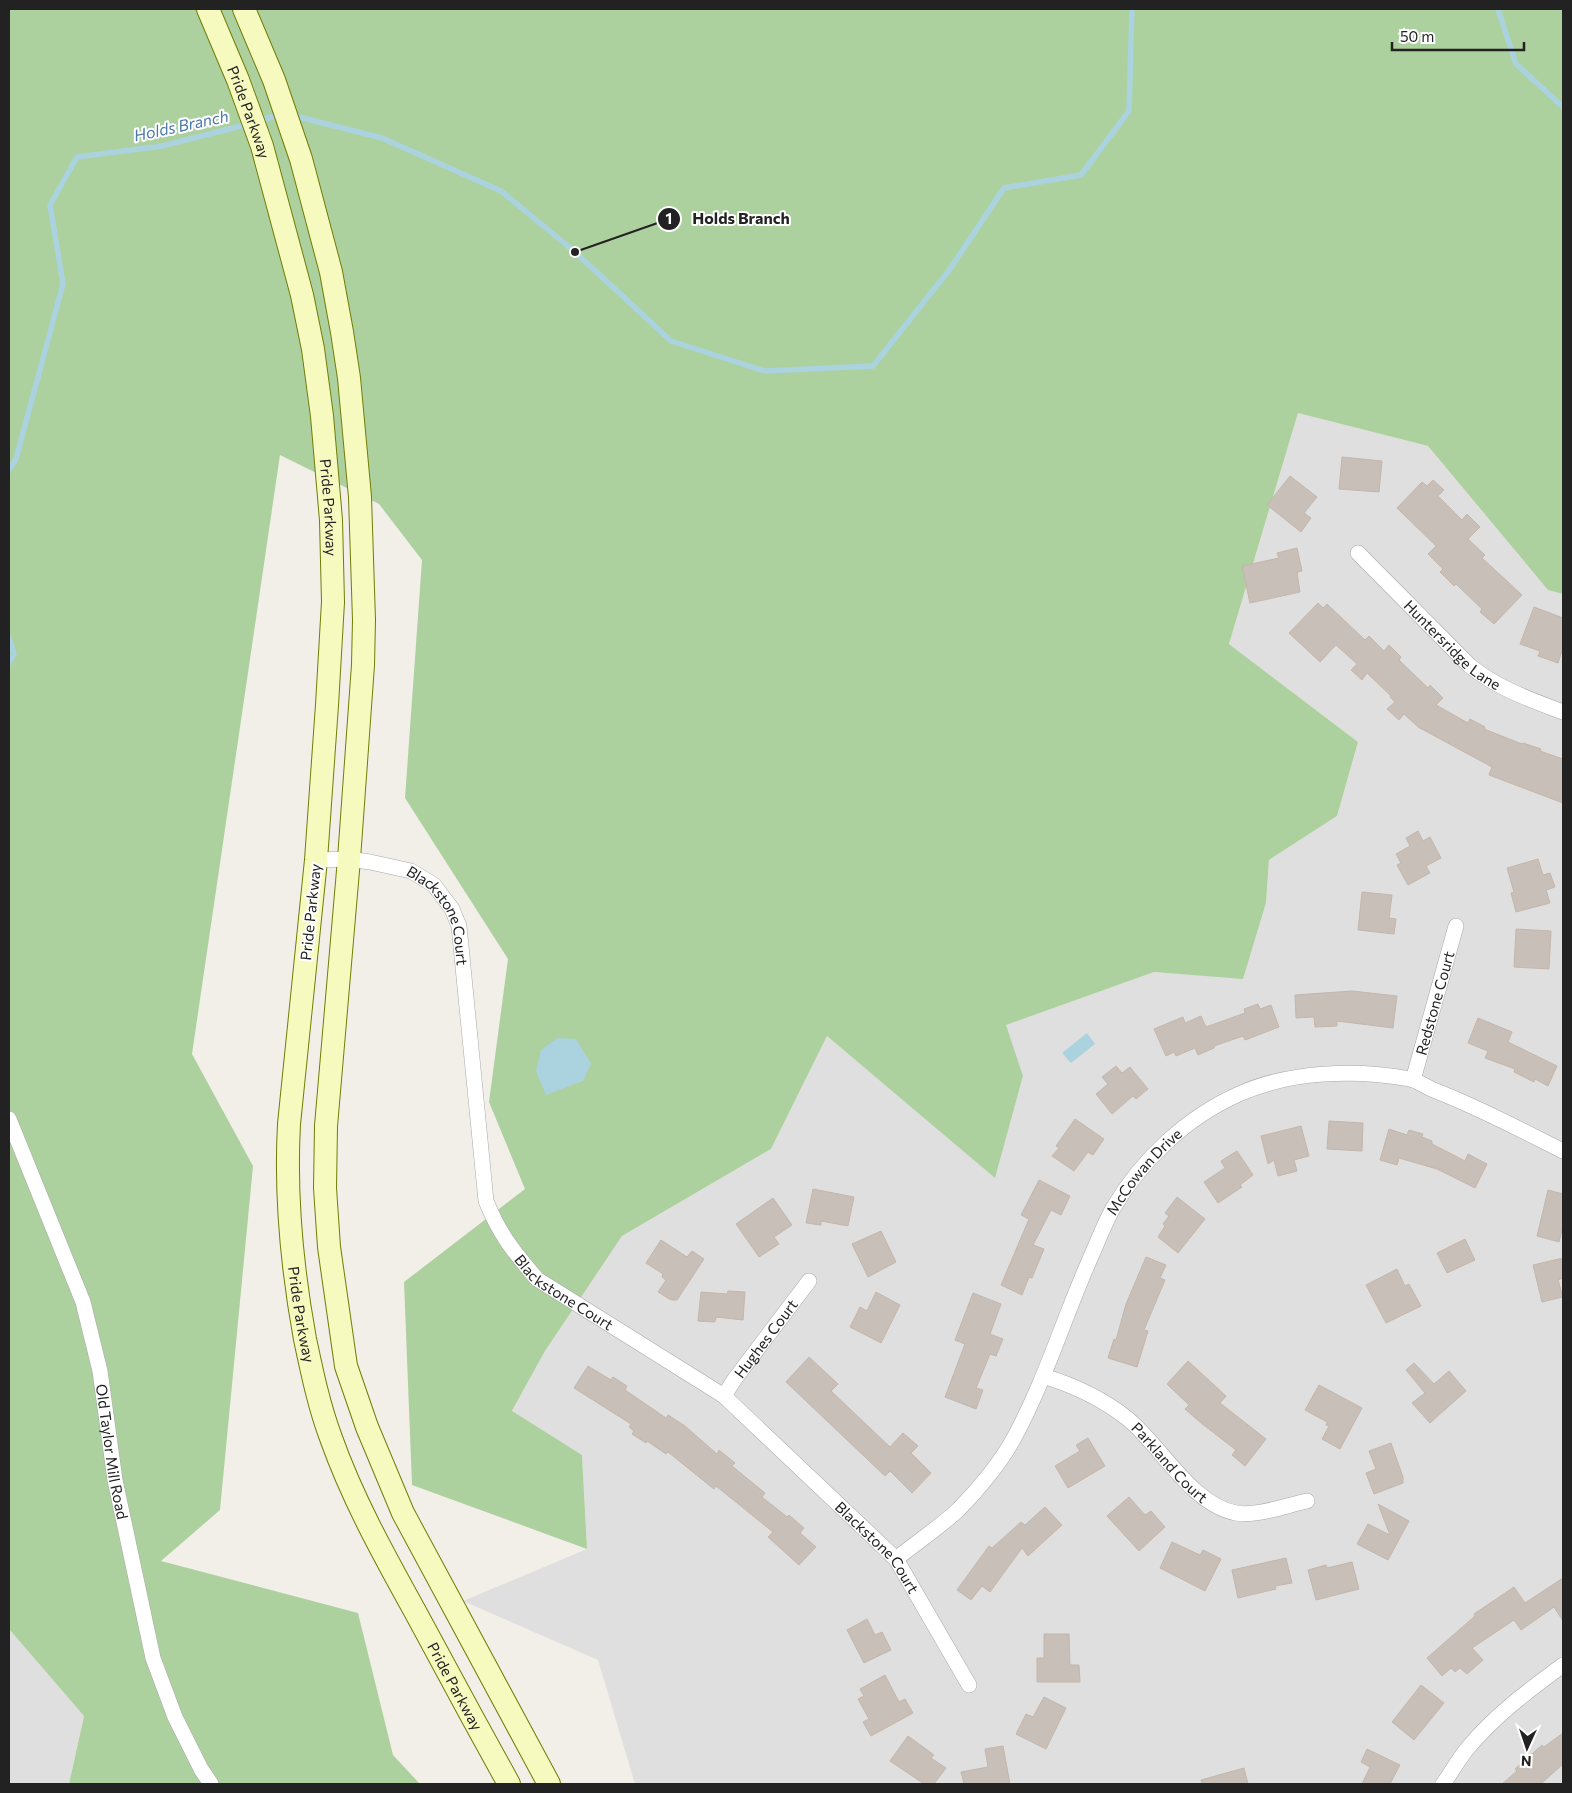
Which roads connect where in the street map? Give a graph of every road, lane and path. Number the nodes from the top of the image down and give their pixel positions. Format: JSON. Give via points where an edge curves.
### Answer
{"nodes":[{"id":1,"x":208,"y":9,"type":"edge"},
{"id":2,"x":244,"y":9,"type":"edge"},
{"id":3,"x":1358,"y":553,"type":"dead end"},
{"id":4,"x":1563,"y":712,"type":"edge"},
{"id":5,"x":349,"y":859,"type":"junction"},
{"id":6,"x":316,"y":860,"type":"junction"},
{"id":7,"x":1456,"y":926,"type":"dead end"},
{"id":8,"x":1413,"y":1080,"type":"junction"},
{"id":9,"x":9,"y":1119,"type":"edge"},
{"id":10,"x":1563,"y":1152,"type":"edge"},
{"id":11,"x":809,"y":1281,"type":"dead end"},
{"id":12,"x":1043,"y":1376,"type":"junction"},
{"id":13,"x":724,"y":1396,"type":"junction"},
{"id":14,"x":1307,"y":1501,"type":"dead end"},
{"id":15,"x":896,"y":1559,"type":"junction"},
{"id":16,"x":1563,"y":1665,"type":"edge"},
{"id":17,"x":970,"y":1685,"type":"dead end"},
{"id":18,"x":211,"y":1784,"type":"edge"},
{"id":19,"x":509,"y":1784,"type":"edge"},
{"id":20,"x":549,"y":1784,"type":"edge"},
{"id":21,"x":1443,"y":1784,"type":"edge"}],
"edges":[{"from":1,"to":6,"type":"main road","name":"Pride Parkway","via":[[262,146],[302,295],[322,416],[331,520],[333,602]]},
{"from":2,"to":5,"type":"main road","name":"Pride Parkway","via":[[274,80],[301,159],[331,272],[349,378],[362,542],[363,665]]},
{"from":3,"to":4,"type":"street","name":"Huntersridge Lane","via":[[1487,680]]},
{"from":5,"to":6,"type":"street","name":"Blackstone Court"},
{"from":5,"to":13,"type":"street","name":"Blackstone Court","via":[[411,871],[434,885],[452,909],[459,926],[486,1201],[512,1251],[537,1278]]},
{"from":5,"to":20,"type":"main road","name":"Pride Parkway","via":[[326,1126],[325,1188],[329,1247],[346,1366],[402,1513]]},
{"from":6,"to":19,"type":"main road","name":"Pride Parkway","via":[[286,1168],[292,1260],[314,1380],[331,1438],[367,1524]]},
{"from":7,"to":8,"type":"street","name":"Redstone Court"},
{"from":8,"to":10,"type":"street","name":"McCowan Drive","via":[[1466,1102]]},
{"from":8,"to":12,"type":"street","name":"McCowan Drive","via":[[1332,1074],[1275,1082],[1240,1094],[1209,1110],[1180,1131],[1134,1178],[1112,1210]]},
{"from":9,"to":18,"type":"street","name":"Old Taylor Mill Road","via":[[82,1302],[100,1371],[114,1480],[153,1658],[175,1717]]},
{"from":11,"to":13,"type":"street","name":"Hughes Court"},
{"from":12,"to":14,"type":"street","name":"Parkland Court","via":[[1102,1400],[1129,1419],[1188,1484],[1209,1502],[1237,1514]]},
{"from":12,"to":15,"type":"street","name":"McCowan Drive","via":[[1013,1440],[987,1476],[959,1509]]},
{"from":13,"to":15,"type":"street","name":"Blackstone Court"},
{"from":15,"to":17,"type":"street","name":"Blackstone Court"},
{"from":16,"to":21,"type":"street","via":[[1495,1719],[1466,1750]]}]}
